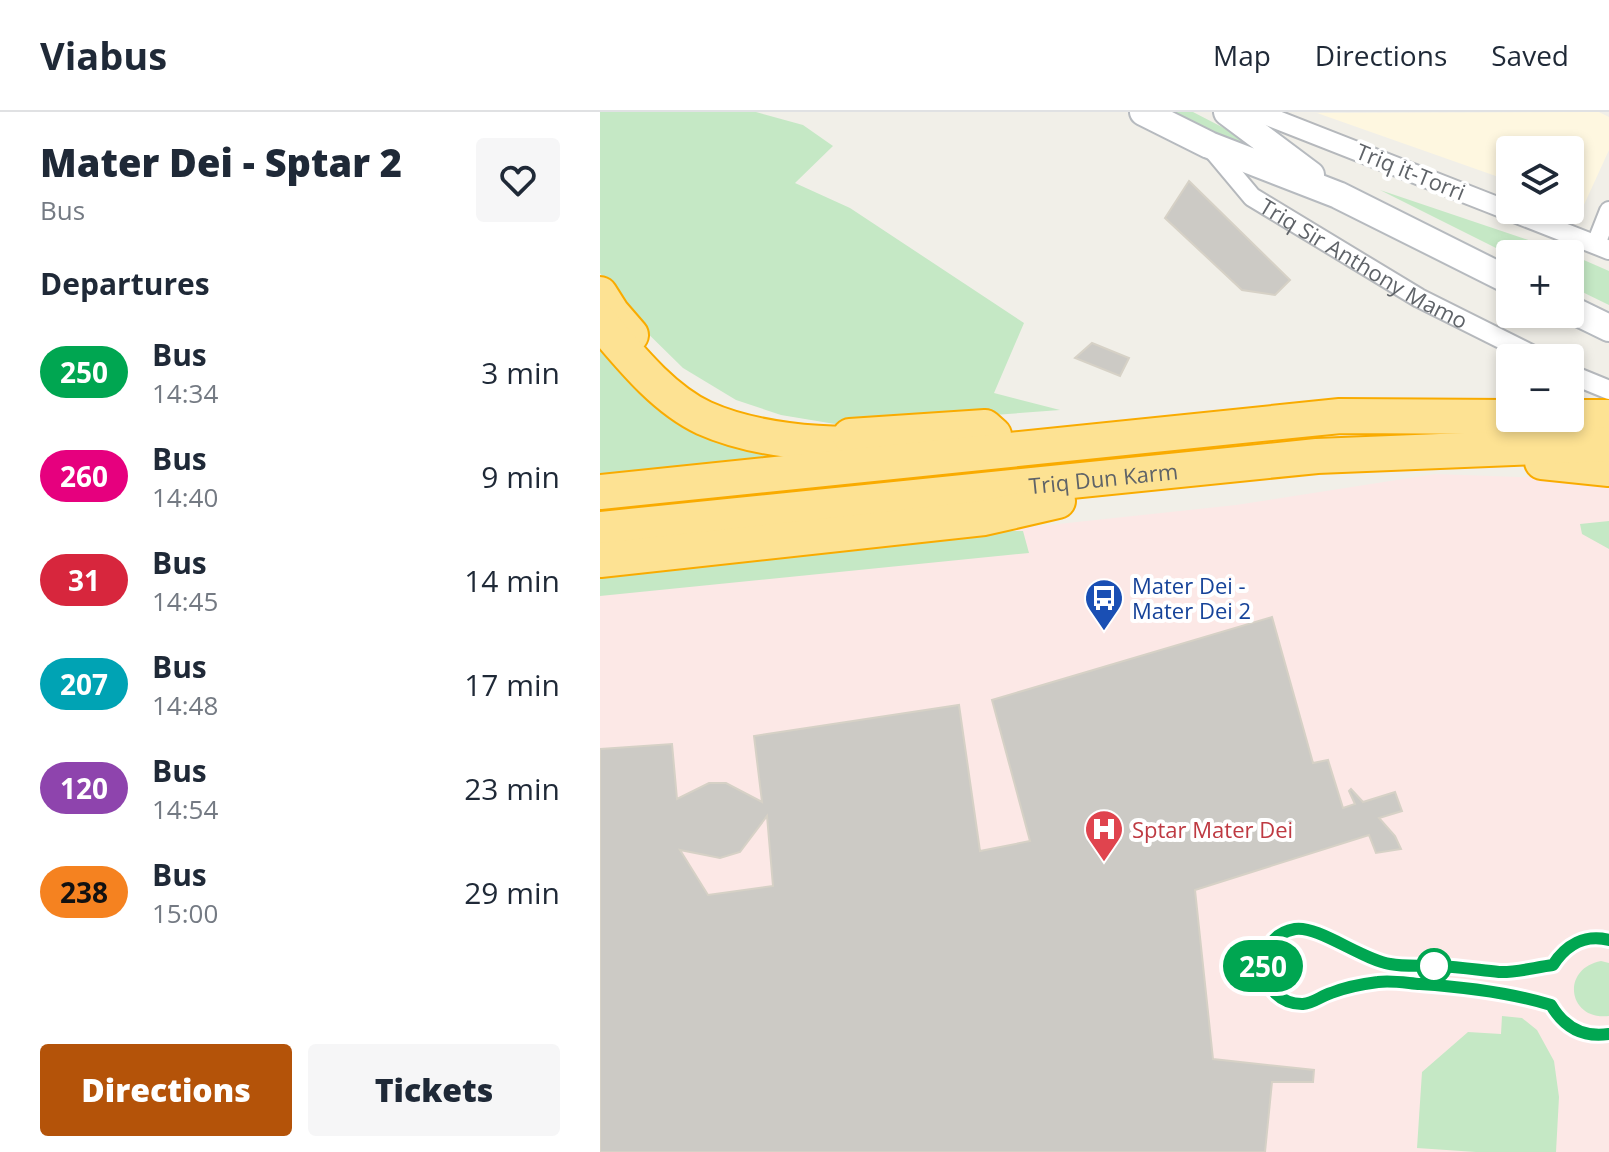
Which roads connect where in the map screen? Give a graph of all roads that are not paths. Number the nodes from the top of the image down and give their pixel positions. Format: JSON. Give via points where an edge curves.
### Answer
{"nodes":[{"id":1,"x":1143,"y":112,"type":"edge"},
{"id":2,"x":1227,"y":112,"type":"edge"},
{"id":3,"x":1257,"y":112,"type":"edge"},
{"id":4,"x":1289,"y":117,"type":"edge"},
{"id":5,"x":1209,"y":145,"type":"junction"},
{"id":6,"x":1338,"y":195,"type":"junction"},
{"id":7,"x":1609,"y":211,"type":"edge"},
{"id":8,"x":1602,"y":247,"type":"edge"},
{"id":9,"x":1496,"y":274,"type":"edge"},
{"id":10,"x":600,"y":294,"type":"edge"},
{"id":11,"x":1584,"y":316,"type":"edge"},
{"id":12,"x":600,"y":322,"type":"edge"},
{"id":13,"x":1609,"y":328,"type":"edge"},
{"id":14,"x":1511,"y":344,"type":"edge"},
{"id":15,"x":1584,"y":380,"type":"edge"},
{"id":16,"x":1609,"y":390,"type":"edge"},
{"id":17,"x":1340,"y":416,"type":"junction"},
{"id":18,"x":1496,"y":417,"type":"edge"},
{"id":19,"x":1584,"y":417,"type":"edge"},
{"id":20,"x":1609,"y":417,"type":"edge"},
{"id":21,"x":994,"y":435,"type":"junction"},
{"id":22,"x":1609,"y":444,"type":"edge"},
{"id":23,"x":1431,"y":450,"type":"junction"},
{"id":24,"x":1207,"y":468,"type":"junction"},
{"id":25,"x":1609,"y":469,"type":"edge"},
{"id":26,"x":600,"y":492,"type":"edge"},
{"id":27,"x":600,"y":529,"type":"edge"},
{"id":28,"x":600,"y":560,"type":"edge"}],
"edges":[{"from":1,"to":5,"type":"main road","name":"Triq Sir Anthony Mamo"},
{"from":2,"to":6,"type":"main road"},
{"from":3,"to":4,"type":"street","name":"Triq it-Torri"},
{"from":4,"to":8,"type":"street","name":"Triq it-Torri"},
{"from":5,"to":6,"type":"main road","name":"Triq Sir Anthony Mamo"},
{"from":5,"to":14,"type":"street","name":"Triq Sir Anthony Mamo","via":[[1252,197],[1419,298]]},
{"from":6,"to":9,"type":"main road","name":"Triq Sir Anthony Mamo"},
{"from":7,"to":8,"type":"street"},
{"from":10,"to":21,"type":"highway","via":[[660,367],[716,404],[779,426],[856,437],[985,427]]},
{"from":11,"to":13,"type":"main road"},
{"from":12,"to":21,"type":"highway","via":[[664,390],[703,417],[744,431],[833,446]]},
{"from":15,"to":16,"type":"street"},
{"from":17,"to":18,"type":"highway","name":"Triq Dun Karm"},
{"from":17,"to":21,"type":"highway","via":[[1303,407]]},
{"from":17,"to":26,"type":"highway","name":"Triq Dun Karm"},
{"from":19,"to":20,"type":"highway"},
{"from":22,"to":23,"type":"highway","name":"Triq Dun Karm"},
{"from":23,"to":24,"type":"highway","name":"Triq Dun Karm"},
{"from":23,"to":25,"type":"highway"},
{"from":24,"to":27,"type":"highway","name":"Triq Dun Karm"},
{"from":24,"to":28,"type":"highway","via":[[984,518]]}]}
